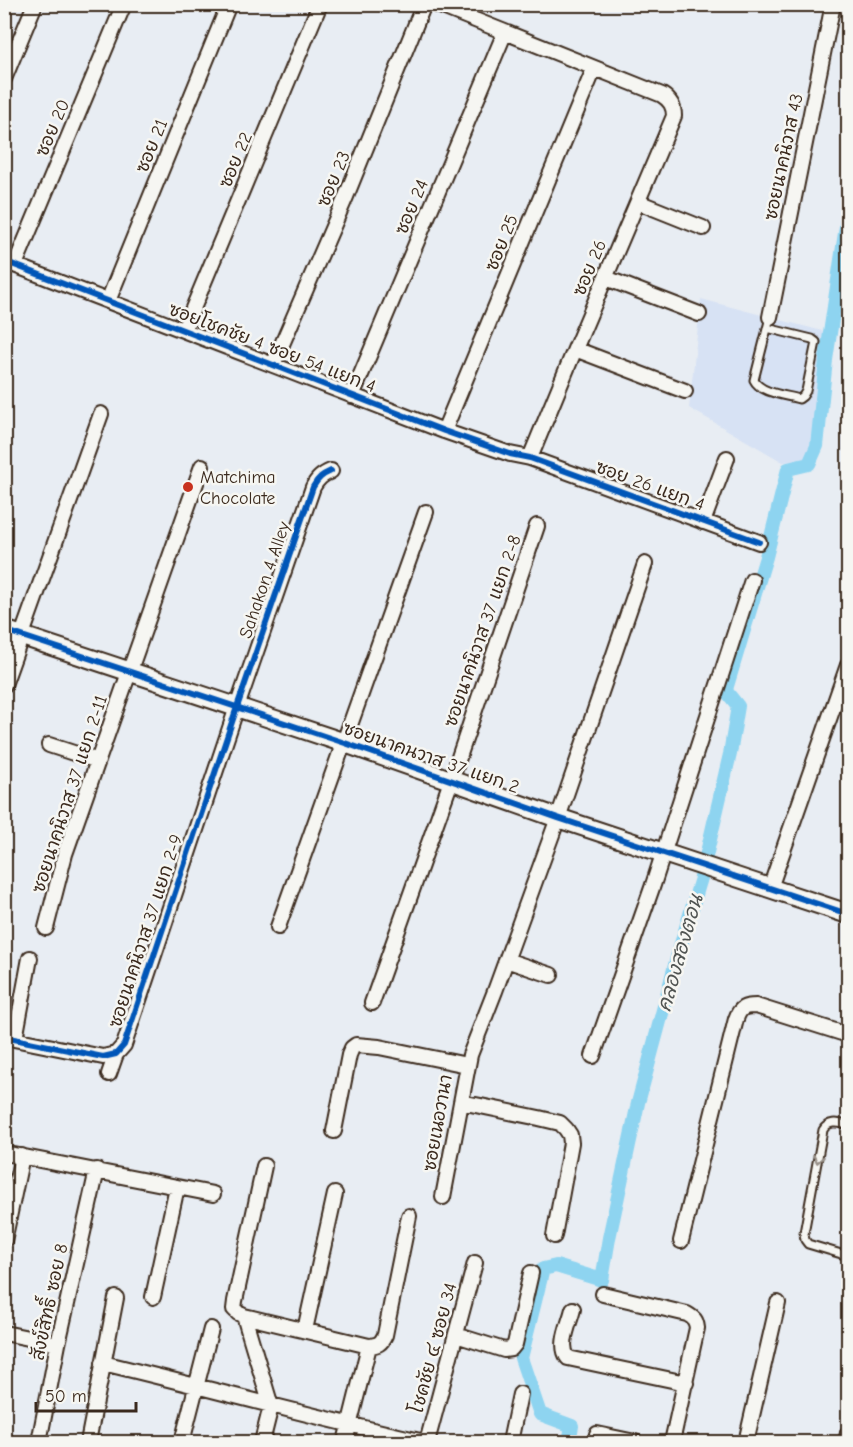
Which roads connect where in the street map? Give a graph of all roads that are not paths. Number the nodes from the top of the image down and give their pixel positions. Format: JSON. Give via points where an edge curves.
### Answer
{"nodes":[{"id":1,"x":35,"y":4,"type":"edge"},
{"id":2,"x":124,"y":4,"type":"edge"},
{"id":3,"x":229,"y":4,"type":"edge"},
{"id":4,"x":320,"y":4,"type":"edge"},
{"id":5,"x":424,"y":4,"type":"edge"},
{"id":6,"x":435,"y":4,"type":"edge"},
{"id":7,"x":833,"y":4,"type":"edge"},
{"id":8,"x":505,"y":32,"type":"junction"},
{"id":9,"x":594,"y":69,"type":"junction"},
{"id":10,"x":4,"y":79,"type":"edge"},
{"id":11,"x":638,"y":202,"type":"junction"},
{"id":12,"x":703,"y":228,"type":"dead end"},
{"id":13,"x":10,"y":263,"type":"edge"},
{"id":14,"x":606,"y":278,"type":"junction"},
{"id":15,"x":108,"y":301,"type":"junction"},
{"id":16,"x":699,"y":314,"type":"dead end"},
{"id":17,"x":769,"y":323,"type":"junction"},
{"id":18,"x":184,"y":330,"type":"junction"},
{"id":19,"x":574,"y":349,"type":"junction"},
{"id":20,"x":273,"y":365,"type":"junction"},
{"id":21,"x":685,"y":391,"type":"dead end"},
{"id":22,"x":352,"y":396,"type":"junction"},
{"id":23,"x":101,"y":414,"type":"dead end"},
{"id":24,"x":444,"y":431,"type":"junction"},
{"id":25,"x":530,"y":458,"type":"junction"},
{"id":26,"x":727,"y":458,"type":"dead end"},
{"id":27,"x":202,"y":466,"type":"dead end"},
{"id":28,"x":332,"y":471,"type":"dead end"},
{"id":29,"x":426,"y":512,"type":"dead end"},
{"id":30,"x":703,"y":522,"type":"junction"},
{"id":31,"x":537,"y":526,"type":"dead end"},
{"id":32,"x":759,"y":542,"type":"dead end"},
{"id":33,"x":645,"y":564,"type":"dead end"},
{"id":34,"x":752,"y":580,"type":"dead end"},
{"id":35,"x":4,"y":630,"type":"edge"},
{"id":36,"x":23,"y":636,"type":"junction"},
{"id":37,"x":849,"y":665,"type":"edge"},
{"id":38,"x":129,"y":672,"type":"junction"},
{"id":39,"x":4,"y":686,"type":"edge"},
{"id":40,"x":237,"y":707,"type":"junction"},
{"id":41,"x":345,"y":743,"type":"junction"},
{"id":42,"x":49,"y":745,"type":"dead end"},
{"id":43,"x":98,"y":760,"type":"junction"},
{"id":44,"x":451,"y":781,"type":"junction"},
{"id":45,"x":558,"y":818,"type":"junction"},
{"id":46,"x":663,"y":853,"type":"junction"},
{"id":47,"x":770,"y":888,"type":"junction"},
{"id":48,"x":849,"y":914,"type":"edge"},
{"id":49,"x":278,"y":927,"type":"dead end"},
{"id":50,"x":46,"y":928,"type":"dead end"},
{"id":51,"x":30,"y":958,"type":"dead end"},
{"id":52,"x":506,"y":960,"type":"junction"},
{"id":53,"x":551,"y":975,"type":"dead end"},
{"id":54,"x":372,"y":1003,"type":"dead end"},
{"id":55,"x":849,"y":1035,"type":"edge"},
{"id":56,"x":10,"y":1038,"type":"edge"},
{"id":57,"x":116,"y":1054,"type":"junction"},
{"id":58,"x":593,"y":1056,"type":"dead end"},
{"id":59,"x":468,"y":1060,"type":"junction"},
{"id":60,"x":109,"y":1074,"type":"dead end"},
{"id":61,"x":461,"y":1102,"type":"junction"},
{"id":62,"x":849,"y":1125,"type":"edge"},
{"id":63,"x":333,"y":1131,"type":"dead end"},
{"id":64,"x":4,"y":1153,"type":"edge"},
{"id":65,"x":22,"y":1156,"type":"junction"},
{"id":66,"x":264,"y":1166,"type":"dead end"},
{"id":67,"x":97,"y":1170,"type":"junction"},
{"id":68,"x":177,"y":1187,"type":"junction"},
{"id":69,"x":213,"y":1194,"type":"dead end"},
{"id":70,"x":335,"y":1194,"type":"dead end"},
{"id":71,"x":443,"y":1197,"type":"dead end"},
{"id":72,"x":409,"y":1216,"type":"dead end"},
{"id":73,"x":554,"y":1236,"type":"dead end"},
{"id":74,"x":4,"y":1240,"type":"edge"},
{"id":75,"x":681,"y":1240,"type":"dead end"},
{"id":76,"x":849,"y":1256,"type":"edge"},
{"id":77,"x":475,"y":1263,"type":"dead end"},
{"id":78,"x":531,"y":1273,"type":"dead end"},
{"id":79,"x":603,"y":1294,"type":"dead end"},
{"id":80,"x":153,"y":1297,"type":"dead end"},
{"id":81,"x":116,"y":1298,"type":"dead end"},
{"id":82,"x":778,"y":1303,"type":"dead end"},
{"id":83,"x":573,"y":1309,"type":"dead end"},
{"id":84,"x":244,"y":1316,"type":"junction"},
{"id":85,"x":211,"y":1329,"type":"dead end"},
{"id":86,"x":305,"y":1330,"type":"junction"},
{"id":87,"x":4,"y":1333,"type":"edge"},
{"id":88,"x":456,"y":1335,"type":"junction"},
{"id":89,"x":58,"y":1344,"type":"junction"},
{"id":90,"x":369,"y":1346,"type":"junction"},
{"id":91,"x":103,"y":1364,"type":"junction"},
{"id":92,"x":686,"y":1383,"type":"junction"},
{"id":93,"x":196,"y":1386,"type":"junction"},
{"id":94,"x":520,"y":1394,"type":"dead end"},
{"id":95,"x":271,"y":1406,"type":"junction"},
{"id":96,"x":349,"y":1425,"type":"junction"},
{"id":97,"x":849,"y":1433,"type":"edge"},
{"id":98,"x":597,"y":1434,"type":"dead end"},
{"id":99,"x":39,"y":1443,"type":"edge"},
{"id":100,"x":88,"y":1443,"type":"edge"},
{"id":101,"x":182,"y":1443,"type":"edge"},
{"id":102,"x":262,"y":1443,"type":"edge"},
{"id":103,"x":345,"y":1443,"type":"edge"},
{"id":104,"x":426,"y":1443,"type":"edge"},
{"id":105,"x":510,"y":1443,"type":"edge"},
{"id":106,"x":635,"y":1443,"type":"edge"},
{"id":107,"x":672,"y":1443,"type":"edge"},
{"id":108,"x":746,"y":1443,"type":"edge"},
{"id":109,"x":846,"y":1443,"type":"edge"}],
"edges":[{"from":1,"to":10,"type":"street"},
{"from":2,"to":13,"type":"street","name":"ซอย 20"},
{"from":3,"to":15,"type":"street","name":"ซอย 21"},
{"from":4,"to":18,"type":"street","name":"ซอย 22"},
{"from":5,"to":20,"type":"street","name":"ซอย 23"},
{"from":6,"to":8,"type":"street"},
{"from":7,"to":17,"type":"street","name":"ซอยนาคนิวาส 43"},
{"from":8,"to":9,"type":"street"},
{"from":8,"to":22,"type":"street","name":"ซอย 24"},
{"from":9,"to":11,"type":"street","name":"ซอย 26","via":[[662,95],[674,109]]},
{"from":9,"to":24,"type":"street","name":"ซอย 25"},
{"from":11,"to":12,"type":"street"},
{"from":11,"to":14,"type":"street","name":"ซอย 26"},
{"from":13,"to":15,"type":"street","name":"ซอยโชคชัย 4 ซอย 54 แยก 4"},
{"from":14,"to":16,"type":"street"},
{"from":14,"to":19,"type":"street","name":"ซอย 26"},
{"from":15,"to":18,"type":"street","name":"ซอยโชคชัย 4 ซอย 54 แยก 4"},
{"from":17,"to":17,"type":"lane","via":[[754,381],[762,389],[799,399],[806,392],[816,342]]},
{"from":18,"to":20,"type":"street","name":"ซอยโชคชัย 4 ซอย 54 แยก 4"},
{"from":19,"to":21,"type":"street"},
{"from":19,"to":25,"type":"street","name":"ซอย 26"},
{"from":20,"to":22,"type":"street","name":"ซอยโชคชัย 4 ซอย 54 แยก 4"},
{"from":22,"to":24,"type":"street","name":"ซอยโชคชัย 4 ซอย 54 แยก 4"},
{"from":23,"to":36,"type":"street"},
{"from":24,"to":25,"type":"street","name":"ซอยโชคชัย 4 ซอย 54 แยก 4"},
{"from":25,"to":30,"type":"street","name":"ซอย 26 แยก 4"},
{"from":26,"to":30,"type":"street"},
{"from":27,"to":38,"type":"street"},
{"from":28,"to":40,"type":"street","name":"Sahakon 4 Alley","via":[[323,474],[314,487]]},
{"from":29,"to":41,"type":"street"},
{"from":30,"to":32,"type":"street","name":"ซอย 26 แยก 4"},
{"from":31,"to":44,"type":"street","name":"ซอยนาคนิวาส 37 แยก 2-8"},
{"from":33,"to":45,"type":"street","name":"ซอยเนอวานา"},
{"from":34,"to":46,"type":"street"},
{"from":35,"to":36,"type":"street","name":"ซอยนาคนวาส 37 แยก 2"},
{"from":36,"to":38,"type":"street","name":"ซอยนาคนวาส 37 แยก 2"},
{"from":36,"to":39,"type":"street"},
{"from":37,"to":47,"type":"street"},
{"from":38,"to":40,"type":"street","name":"ซอยนาคนวาส 37 แยก 2"},
{"from":38,"to":43,"type":"street","name":"ซอยนาคนิวาส 37 แยก 2-11"},
{"from":40,"to":41,"type":"street","name":"ซอยนาคนวาส 37 แยก 2"},
{"from":40,"to":57,"type":"street","name":"ซอยนาคนิวาส 37 แยก 2-9","via":[[124,1045]]},
{"from":41,"to":44,"type":"street","name":"ซอยนาคนวาส 37 แยก 2"},
{"from":41,"to":49,"type":"street"},
{"from":42,"to":43,"type":"street"},
{"from":43,"to":50,"type":"street","name":"ซอยนาคนิวาส 37 แยก 2-11","via":[[65,854]]},
{"from":44,"to":45,"type":"street","name":"ซอยนาคนวาส 37 แยก 2"},
{"from":44,"to":54,"type":"street","name":"ซอยนาคนิวาส 37 แยก 2-8"},
{"from":45,"to":46,"type":"street","name":"ซอยนาคนวาส 37 แยก 2"},
{"from":45,"to":52,"type":"street","name":"ซอยเนอวานา"},
{"from":46,"to":47,"type":"street","name":"ซอยนาคนวาส 37 แยก 2"},
{"from":46,"to":58,"type":"street"},
{"from":47,"to":48,"type":"street","name":"ซอยนาคนวาส 37 แยก 2"},
{"from":51,"to":56,"type":"street"},
{"from":52,"to":53,"type":"street"},
{"from":52,"to":59,"type":"street","name":"ซอยเนอวานา"},
{"from":55,"to":75,"type":"street","via":[[756,1006],[742,1008],[736,1019]]},
{"from":56,"to":57,"type":"street","name":"ซอยนาคนิวาส 37 แยก 2-9","via":[[103,1058]]},
{"from":57,"to":60,"type":"street"},
{"from":59,"to":61,"type":"street","name":"ซอยเนอวานา"},
{"from":59,"to":63,"type":"street","via":[[356,1045],[349,1055]]},
{"from":61,"to":71,"type":"street","name":"ซอยเนอวานา"},
{"from":61,"to":73,"type":"street","via":[[560,1123],[566,1129],[571,1143]]},
{"from":62,"to":76,"type":"lane","one_way":true,"via":[[830,1123],[823,1130],[804,1233],[808,1244]]},
{"from":64,"to":65,"type":"street"},
{"from":65,"to":67,"type":"street"},
{"from":65,"to":74,"type":"street"},
{"from":66,"to":84,"type":"street","via":[[235,1301],[234,1309]]},
{"from":67,"to":68,"type":"street"},
{"from":67,"to":89,"type":"street","name":"สังข์สิทธิ์ ซอย 8"},
{"from":68,"to":69,"type":"street"},
{"from":68,"to":80,"type":"street"},
{"from":70,"to":86,"type":"street"},
{"from":72,"to":90,"type":"street","via":[[385,1335],[378,1346]]},
{"from":77,"to":88,"type":"street","name":"โชคชัย ๔ ซอย 34"},
{"from":78,"to":88,"type":"street","via":[[512,1349]]},
{"from":79,"to":92,"type":"street","via":[[694,1318],[697,1328]]},
{"from":81,"to":91,"type":"street"},
{"from":82,"to":108,"type":"street"},
{"from":83,"to":92,"type":"street","via":[[564,1344],[568,1358]]},
{"from":84,"to":86,"type":"street"},
{"from":84,"to":95,"type":"street"},
{"from":85,"to":93,"type":"street"},
{"from":86,"to":90,"type":"street"},
{"from":87,"to":89,"type":"street"},
{"from":88,"to":104,"type":"street","name":"โชคชัย ๔ ซอย 34"},
{"from":89,"to":99,"type":"street","name":"สังข์สิทธิ์ ซอย 8"},
{"from":90,"to":96,"type":"street"},
{"from":91,"to":93,"type":"street"},
{"from":91,"to":100,"type":"street"},
{"from":92,"to":107,"type":"street"},
{"from":93,"to":95,"type":"street"},
{"from":93,"to":101,"type":"street"},
{"from":94,"to":105,"type":"street"},
{"from":95,"to":96,"type":"street"},
{"from":95,"to":102,"type":"street"},
{"from":96,"to":103,"type":"street"},
{"from":96,"to":104,"type":"street"},
{"from":97,"to":109,"type":"street"},
{"from":98,"to":106,"type":"street"}]}
